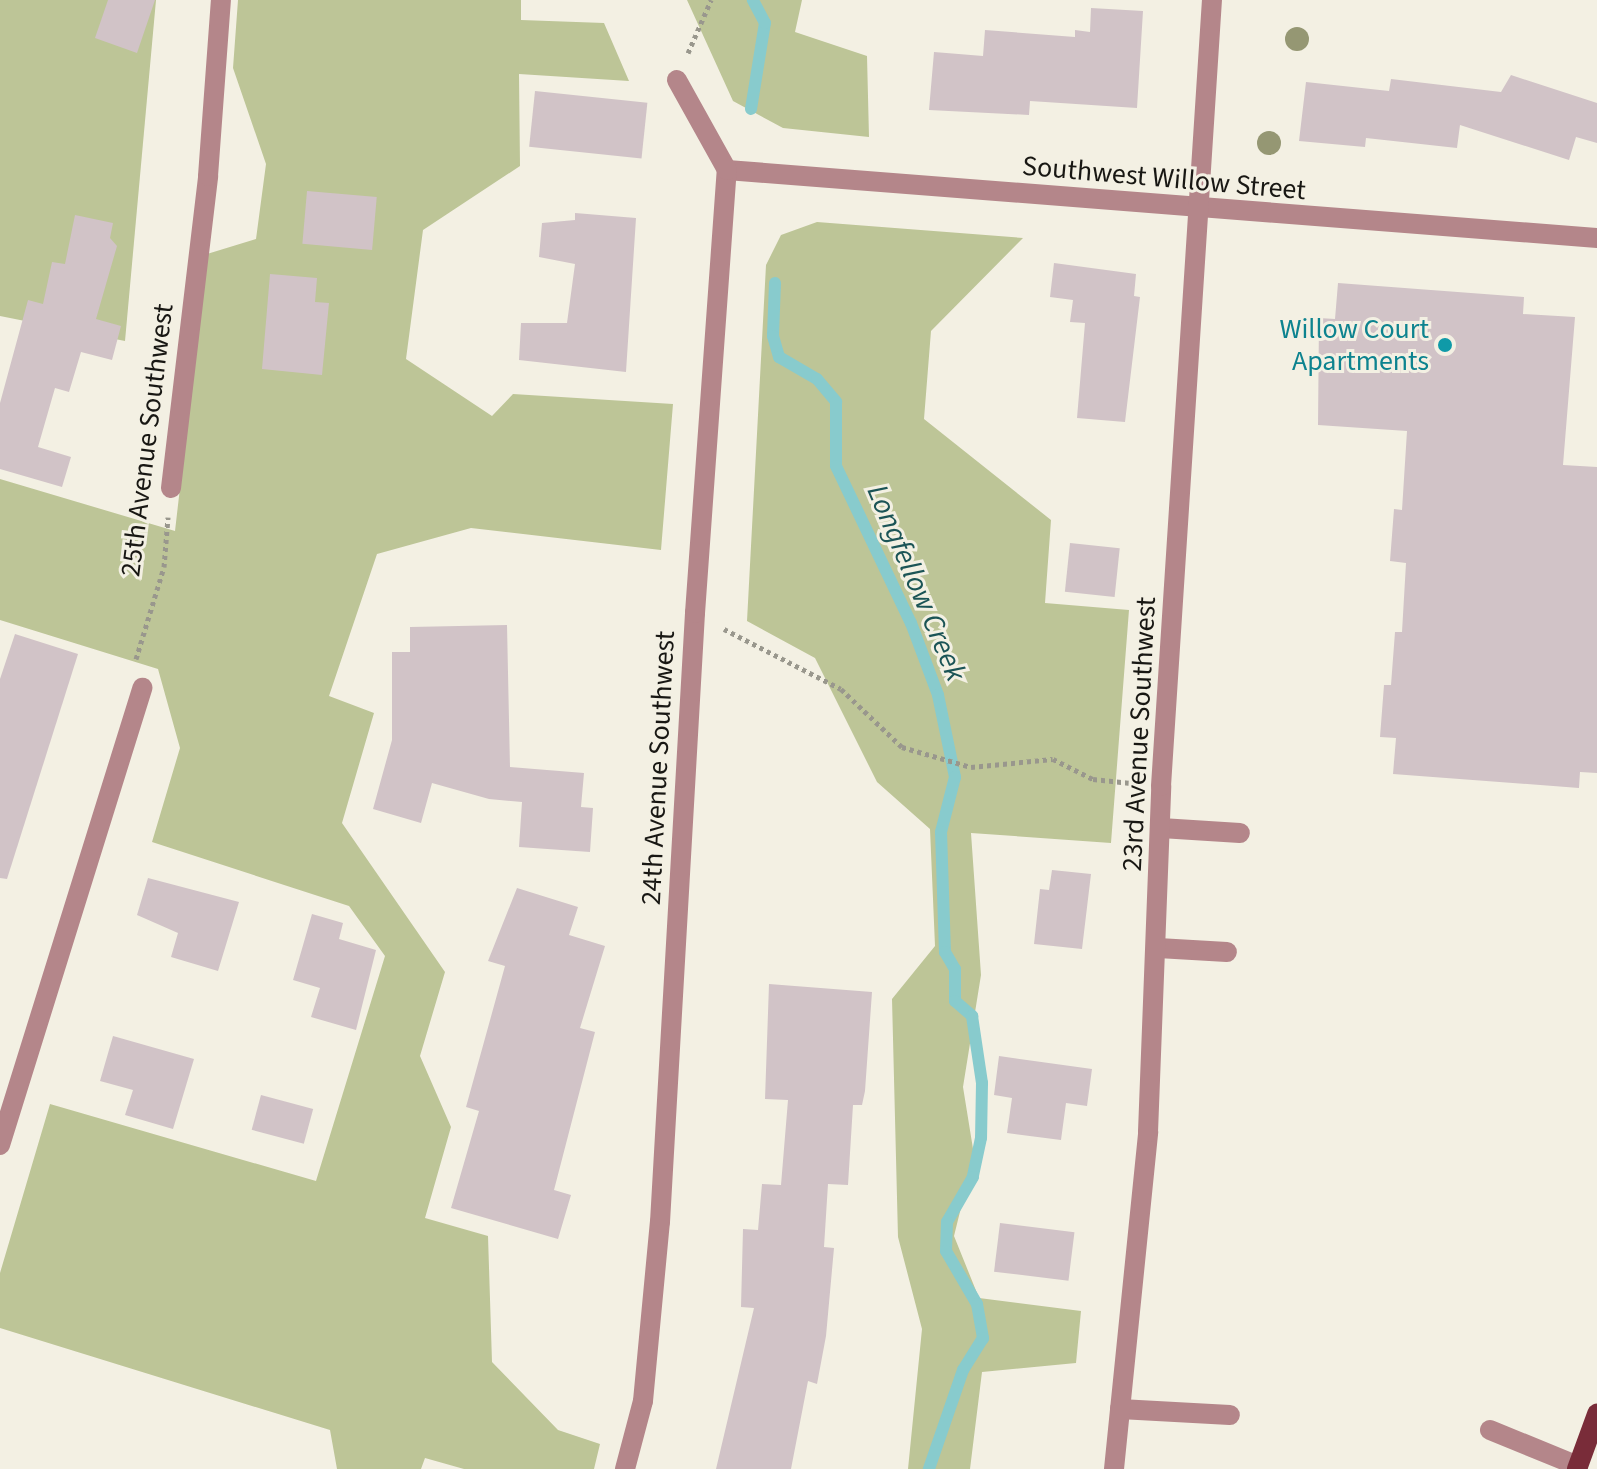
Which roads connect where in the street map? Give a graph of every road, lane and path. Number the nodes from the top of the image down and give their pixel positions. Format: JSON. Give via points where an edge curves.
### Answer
{"nodes":[{"id":1,"x":221,"y":0,"type":"edge"},
{"id":2,"x":711,"y":0,"type":"edge"},
{"id":3,"x":1212,"y":0,"type":"edge"},
{"id":4,"x":677,"y":80,"type":"joint"},
{"id":5,"x":727,"y":170,"type":"junction"},
{"id":6,"x":1199,"y":210,"type":"junction"},
{"id":7,"x":1597,"y":238,"type":"edge"},
{"id":8,"x":171,"y":488,"type":"joint"},
{"id":9,"x":695,"y":613,"type":"junction"},
{"id":10,"x":142,"y":688,"type":"joint"},
{"id":11,"x":1161,"y":786,"type":"junction"},
{"id":12,"x":1161,"y":828,"type":"junction"},
{"id":13,"x":1240,"y":833,"type":"dead end"},
{"id":14,"x":1158,"y":948,"type":"junction"},
{"id":15,"x":1227,"y":952,"type":"dead end"},
{"id":16,"x":0,"y":1145,"type":"edge"},
{"id":17,"x":1120,"y":1409,"type":"junction"},
{"id":18,"x":1597,"y":1414,"type":"edge"},
{"id":19,"x":1230,"y":1415,"type":"dead end"},
{"id":20,"x":1490,"y":1430,"type":"dead end"},
{"id":21,"x":1578,"y":1468,"type":"edge"},
{"id":22,"x":625,"y":1469,"type":"edge"},
{"id":23,"x":1114,"y":1469,"type":"edge"}],
"edges":[{"from":1,"to":8,"type":"street","name":"25th Avenue Southwest","via":[[208,176]]},
{"from":2,"to":4,"type":"path"},
{"from":3,"to":6,"type":"street","name":"23rd Avenue Southwest"},
{"from":4,"to":5,"type":"street"},
{"from":5,"to":6,"type":"street","name":"Southwest Willow Street"},
{"from":5,"to":9,"type":"street","name":"24th Avenue Southwest"},
{"from":6,"to":7,"type":"street","name":"Southwest Willow Street"},
{"from":6,"to":11,"type":"street","name":"23rd Avenue Southwest"},
{"from":8,"to":10,"type":"path","name":"25th Avenue Southwest","via":[[164,567],[130,678]]},
{"from":9,"to":11,"type":"path","via":[[841,689],[902,747],[971,767],[1053,759],[1093,779]]},
{"from":9,"to":22,"type":"street","name":"24th Avenue Southwest","via":[[660,1222],[643,1401]]},
{"from":10,"to":16,"type":"street"},
{"from":11,"to":12,"type":"street","name":"23rd Avenue Southwest"},
{"from":12,"to":13,"type":"street"},
{"from":12,"to":14,"type":"street","name":"23rd Avenue Southwest"},
{"from":14,"to":15,"type":"street"},
{"from":14,"to":17,"type":"street","name":"23rd Avenue Southwest","via":[[1148,1132]]},
{"from":17,"to":19,"type":"street"},
{"from":17,"to":23,"type":"street","name":"23rd Avenue Southwest"},
{"from":18,"to":21,"type":"main road"},
{"from":20,"to":21,"type":"street"}]}
